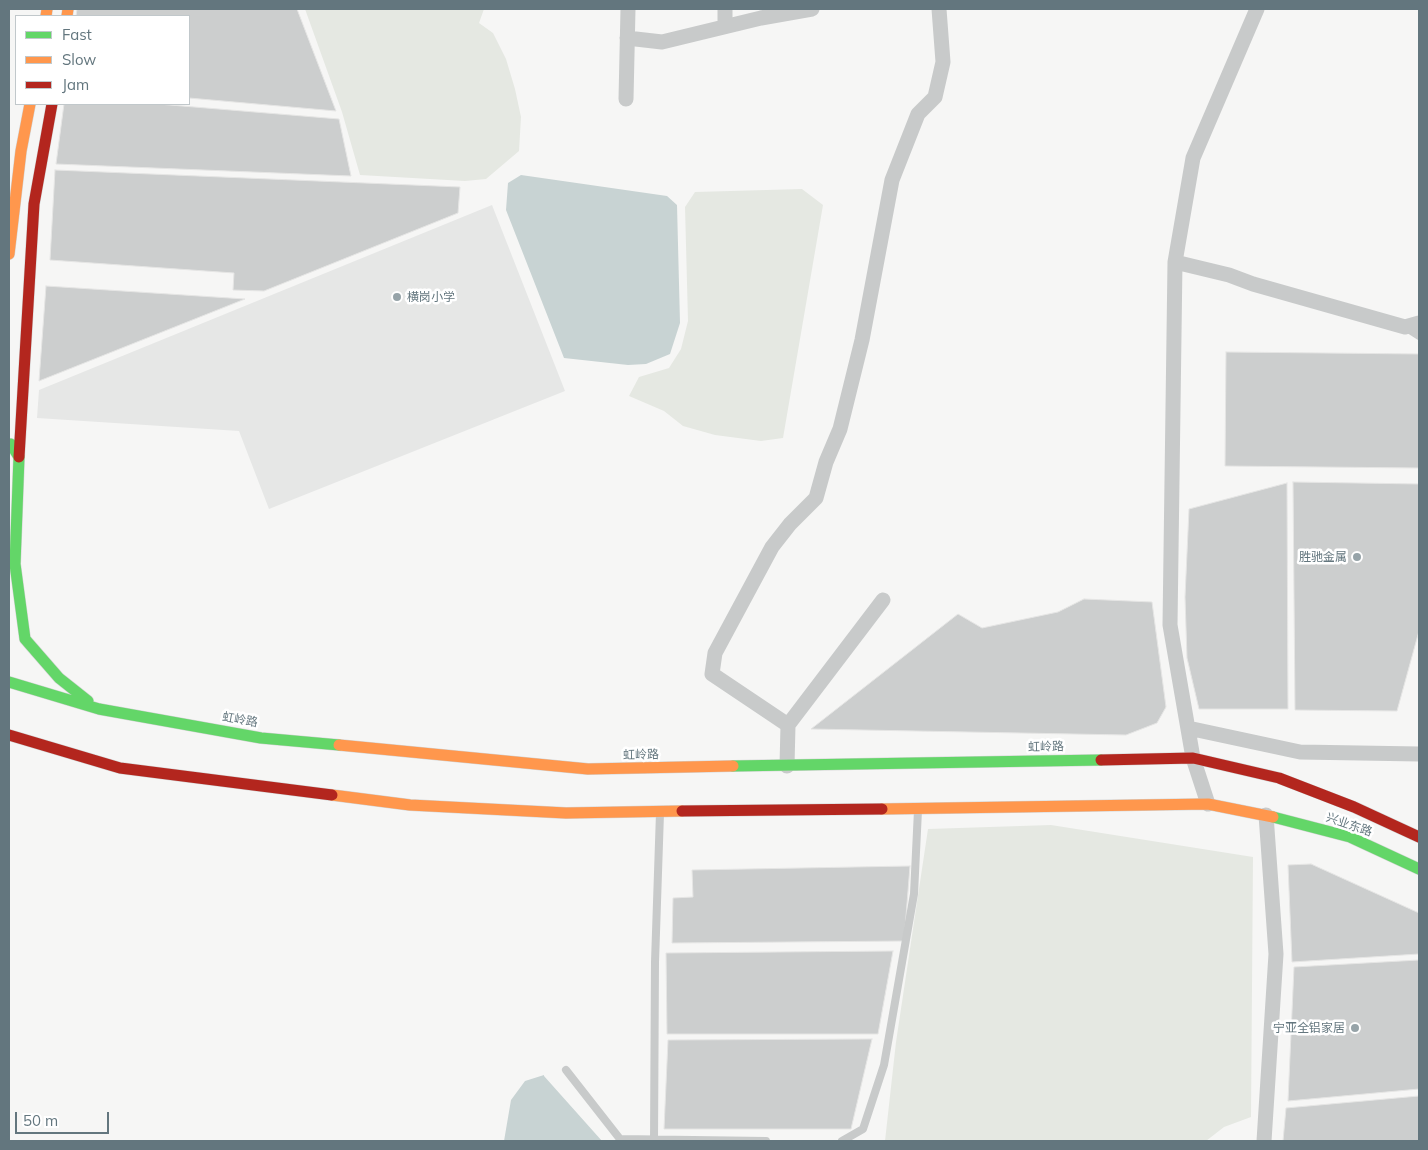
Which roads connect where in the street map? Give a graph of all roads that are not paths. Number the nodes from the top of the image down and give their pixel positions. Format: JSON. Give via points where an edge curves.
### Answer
{"nodes":[{"id":1,"x":628,"y":9,"type":"edge"},
{"id":2,"x":725,"y":9,"type":"edge"},
{"id":3,"x":812,"y":9,"type":"edge"},
{"id":4,"x":939,"y":9,"type":"edge"},
{"id":5,"x":1256,"y":9,"type":"edge"},
{"id":6,"x":725,"y":26,"type":"junction"},
{"id":7,"x":627,"y":38,"type":"junction"},
{"id":8,"x":626,"y":99,"type":"dead end"},
{"id":9,"x":30,"y":105,"type":"edge"},
{"id":10,"x":52,"y":105,"type":"edge"},
{"id":11,"x":9,"y":254,"type":"edge"},
{"id":12,"x":1174,"y":262,"type":"junction"},
{"id":13,"x":1412,"y":325,"type":"edge"},
{"id":14,"x":1419,"y":336,"type":"edge"},
{"id":15,"x":9,"y":439,"type":"edge"},
{"id":16,"x":19,"y":457,"type":"junction"},
{"id":17,"x":883,"y":600,"type":"dead end"},
{"id":18,"x":9,"y":682,"type":"edge"},
{"id":19,"x":99,"y":709,"type":"junction"},
{"id":20,"x":788,"y":724,"type":"junction"},
{"id":21,"x":1188,"y":728,"type":"junction"},
{"id":22,"x":9,"y":735,"type":"edge"},
{"id":23,"x":1419,"y":754,"type":"edge"},
{"id":24,"x":1193,"y":758,"type":"junction"},
{"id":25,"x":787,"y":766,"type":"junction"},
{"id":26,"x":1279,"y":778,"type":"joint"},
{"id":27,"x":1208,"y":804,"type":"junction"},
{"id":28,"x":918,"y":808,"type":"junction"},
{"id":29,"x":660,"y":811,"type":"junction"},
{"id":30,"x":1266,"y":815,"type":"junction"},
{"id":31,"x":1419,"y":837,"type":"edge"},
{"id":32,"x":1419,"y":869,"type":"edge"},
{"id":33,"x":566,"y":1070,"type":"dead end"},
{"id":34,"x":654,"y":1141,"type":"edge"},
{"id":35,"x":766,"y":1141,"type":"edge"},
{"id":36,"x":842,"y":1141,"type":"edge"},
{"id":37,"x":1264,"y":1141,"type":"edge"}],
"edges":[{"from":1,"to":7,"type":"street"},
{"from":2,"to":6,"type":"street"},
{"from":3,"to":6,"type":"street"},
{"from":4,"to":20,"type":"street","via":[[942,62],[935,97],[918,114],[892,180],[862,340],[840,429],[816,498],[772,547],[715,653],[712,674]]},
{"from":5,"to":12,"type":"street","via":[[1193,158]]},
{"from":6,"to":7,"type":"street","via":[[662,42]]},
{"from":7,"to":8,"type":"street"},
{"from":9,"to":11,"type":"main road"},
{"from":10,"to":16,"type":"main road","via":[[34,204]]},
{"from":12,"to":13,"type":"street"},
{"from":12,"to":21,"type":"street","via":[[1170,625]]},
{"from":13,"to":14,"type":"lane"},
{"from":15,"to":16,"type":"main road"},
{"from":16,"to":19,"type":"main road","via":[[15,564],[25,639],[60,678]]},
{"from":17,"to":20,"type":"street"},
{"from":18,"to":19,"type":"main road","name":"虹岭路"},
{"from":19,"to":25,"type":"main road","name":"虹岭路","via":[[261,738],[588,770]]},
{"from":20,"to":25,"type":"street"},
{"from":21,"to":23,"type":"street","via":[[1300,752]]},
{"from":21,"to":24,"type":"street"},
{"from":22,"to":29,"type":"main road","via":[[120,768],[410,805],[566,813]]},
{"from":24,"to":25,"type":"main road","name":"虹岭路"},
{"from":24,"to":26,"type":"main road","name":"虹岭路"},
{"from":24,"to":27,"type":"street"},
{"from":26,"to":31,"type":"main road","name":"兴业东路"},
{"from":27,"to":28,"type":"main road"},
{"from":27,"to":30,"type":"main road"},
{"from":28,"to":29,"type":"main road"},
{"from":28,"to":36,"type":"lane","via":[[914,894],[884,1065],[863,1129]]},
{"from":29,"to":34,"type":"lane"},
{"from":30,"to":32,"type":"main road","name":"兴业东路","via":[[1350,837]]},
{"from":30,"to":37,"type":"street","via":[[1276,954]]},
{"from":33,"to":34,"type":"lane","via":[[620,1139]]},
{"from":34,"to":35,"type":"lane"}]}
